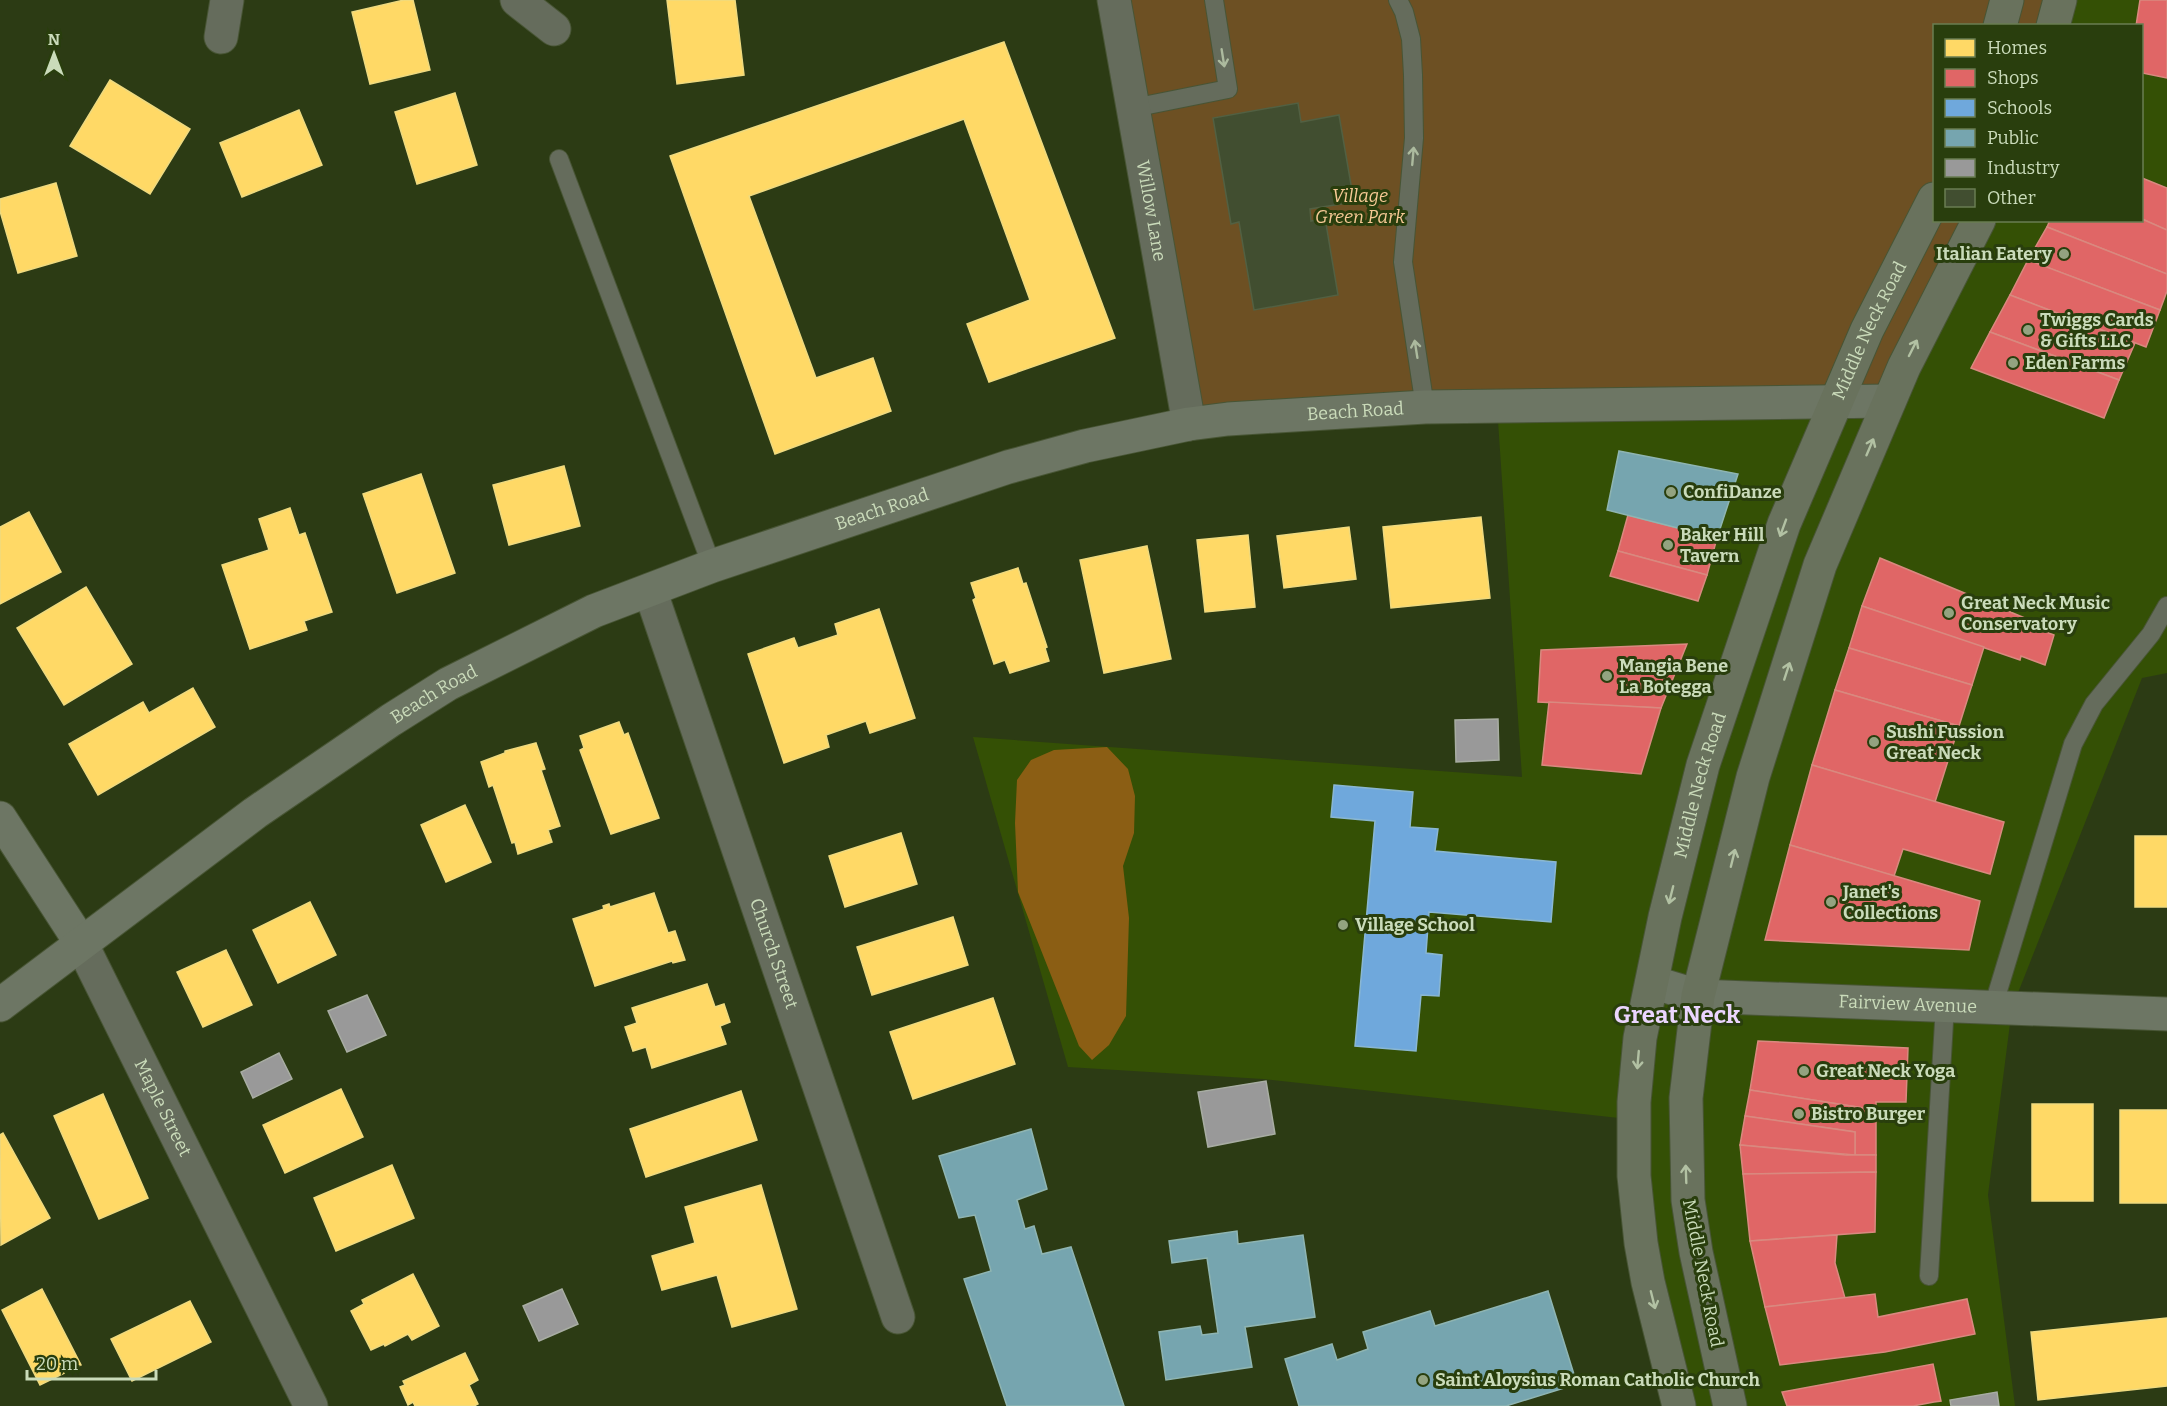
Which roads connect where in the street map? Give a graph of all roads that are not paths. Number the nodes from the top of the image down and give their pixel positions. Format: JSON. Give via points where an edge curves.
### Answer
{"nodes":[{"id":1,"x":226,"y":0,"type":"edge"},
{"id":2,"x":517,"y":0,"type":"edge"},
{"id":3,"x":1114,"y":0,"type":"edge"},
{"id":4,"x":1214,"y":0,"type":"edge"},
{"id":5,"x":1398,"y":0,"type":"edge"},
{"id":6,"x":2007,"y":0,"type":"edge"},
{"id":7,"x":2060,"y":0,"type":"edge"},
{"id":8,"x":2001,"y":24,"type":"edge"},
{"id":9,"x":2054,"y":24,"type":"edge"},
{"id":10,"x":554,"y":29,"type":"dead end"},
{"id":11,"x":220,"y":37,"type":"dead end"},
{"id":12,"x":1133,"y":108,"type":"junction"},
{"id":13,"x":559,"y":159,"type":"dead end"},
{"id":14,"x":1933,"y":203,"type":"edge"},
{"id":15,"x":1978,"y":222,"type":"edge"},
{"id":16,"x":1889,"y":401,"type":"junction"},
{"id":17,"x":1837,"y":402,"type":"junction"},
{"id":18,"x":1425,"y":407,"type":"junction"},
{"id":19,"x":1189,"y":424,"type":"junction"},
{"id":20,"x":712,"y":566,"type":"junction"},
{"id":21,"x":650,"y":590,"type":"junction"},
{"id":22,"x":2167,"y":606,"type":"edge"},
{"id":23,"x":0,"y":818,"type":"edge"},
{"id":24,"x":81,"y":943,"type":"junction"},
{"id":25,"x":1652,"y":982,"type":"junction"},
{"id":26,"x":1698,"y":996,"type":"junction"},
{"id":27,"x":0,"y":1005,"type":"edge"},
{"id":28,"x":1945,"y":1005,"type":"junction"},
{"id":29,"x":1993,"y":1007,"type":"junction"},
{"id":30,"x":2167,"y":1014,"type":"edge"},
{"id":31,"x":1929,"y":1276,"type":"dead end"},
{"id":32,"x":898,"y":1317,"type":"dead end"},
{"id":33,"x":311,"y":1406,"type":"edge"},
{"id":34,"x":1679,"y":1406,"type":"edge"},
{"id":35,"x":1730,"y":1406,"type":"edge"}],
"edges":[{"from":1,"to":11,"type":"street"},
{"from":2,"to":10,"type":"street"},
{"from":3,"to":12,"type":"street","name":"Willow Lane"},
{"from":4,"to":12,"type":"lane","one_way":true,"via":[[1228,89]]},
{"from":18,"to":5,"type":"lane","one_way":true,"via":[[1403,262],[1414,138],[1413,75],[1411,39]]},
{"from":6,"to":8,"type":"main road"},
{"from":7,"to":9,"type":"main road"},
{"from":12,"to":19,"type":"street","name":"Willow Lane"},
{"from":13,"to":20,"type":"lane"},
{"from":14,"to":17,"type":"main road","name":"Middle Neck Road","via":[[1867,330]]},
{"from":16,"to":15,"type":"main road","name":"Middle Neck Road","one_way":true},
{"from":16,"to":17,"type":"street","name":"Beach Road"},
{"from":26,"to":16,"type":"main road","name":"Middle Neck Road","one_way":true,"via":[[1753,777],[1820,566]]},
{"from":17,"to":18,"type":"street","name":"Beach Road"},
{"from":17,"to":25,"type":"main road","name":"Middle Neck Road","one_way":true,"via":[[1784,524],[1703,765]]},
{"from":18,"to":19,"type":"street","name":"Beach Road"},
{"from":19,"to":20,"type":"street","name":"Beach Road","via":[[1008,467]]},
{"from":20,"to":21,"type":"street","name":"Beach Road"},
{"from":21,"to":24,"type":"street","name":"Beach Road","via":[[594,611],[448,684],[255,813]]},
{"from":21,"to":32,"type":"street","name":"Church Street"},
{"from":22,"to":29,"type":"lane","via":[[2151,634],[2094,705],[2073,744]]},
{"from":23,"to":24,"type":"street","name":"Maple Street"},
{"from":24,"to":27,"type":"street","name":"Beach Road"},
{"from":24,"to":33,"type":"street","name":"Maple Street"},
{"from":25,"to":26,"type":"street","name":"Fairview Avenue"},
{"from":25,"to":34,"type":"main road","name":"Middle Neck Road","one_way":true,"via":[[1640,1038],[1634,1101],[1634,1176],[1648,1282]]},
{"from":26,"to":28,"type":"street","name":"Fairview Avenue"},
{"from":35,"to":26,"type":"main road","name":"Middle Neck Road","one_way":true,"via":[[1688,1200],[1686,1098]]},
{"from":28,"to":29,"type":"street","name":"Fairview Avenue"},
{"from":28,"to":31,"type":"lane"},
{"from":29,"to":30,"type":"street","name":"Fairview Avenue"}]}
